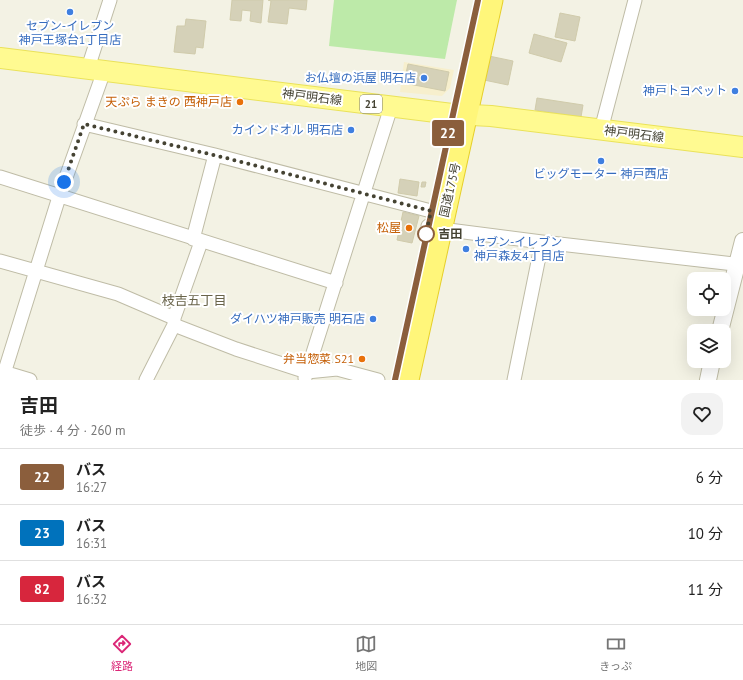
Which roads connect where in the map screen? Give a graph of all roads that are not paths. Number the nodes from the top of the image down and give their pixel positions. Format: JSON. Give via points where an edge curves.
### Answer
{"nodes":[{"id":1,"x":478,"y":0,"type":"edge"},
{"id":2,"x":492,"y":0,"type":"edge"},
{"id":3,"x":635,"y":0,"type":"edge"},
{"id":4,"x":106,"y":1,"type":"edge"},
{"id":5,"x":0,"y":58,"type":"edge"},
{"id":6,"x":96,"y":70,"type":"junction"},
{"id":7,"x":391,"y":107,"type":"junction"},
{"id":8,"x":459,"y":115,"type":"junction"},
{"id":9,"x":84,"y":124,"type":"junction"},
{"id":10,"x":601,"y":130,"type":"junction"},
{"id":11,"x":743,"y":147,"type":"edge"},
{"id":12,"x":215,"y":155,"type":"junction"},
{"id":13,"x":0,"y":178,"type":"edge"},
{"id":14,"x":363,"y":193,"type":"junction"},
{"id":15,"x":59,"y":197,"type":"junction"},
{"id":16,"x":433,"y":222,"type":"junction"},
{"id":17,"x":197,"y":240,"type":"junction"},
{"id":18,"x":542,"y":242,"type":"junction"},
{"id":19,"x":743,"y":242,"type":"edge"},
{"id":20,"x":0,"y":261,"type":"edge"},
{"id":21,"x":740,"y":265,"type":"edge"},
{"id":22,"x":36,"y":272,"type":"junction"},
{"id":23,"x":336,"y":283,"type":"junction"},
{"id":24,"x":174,"y":322,"type":"junction"},
{"id":25,"x":722,"y":324,"type":"edge"},
{"id":26,"x":711,"y":368,"type":"edge"},
{"id":27,"x":2,"y":374,"type":"edge"},
{"id":28,"x":306,"y":376,"type":"edge"},
{"id":29,"x":30,"y":380,"type":"edge"},
{"id":30,"x":146,"y":380,"type":"edge"},
{"id":31,"x":378,"y":380,"type":"edge"},
{"id":32,"x":395,"y":380,"type":"edge"},
{"id":33,"x":408,"y":380,"type":"edge"},
{"id":34,"x":514,"y":380,"type":"edge"},
{"id":35,"x":708,"y":380,"type":"edge"}],
"edges":[{"from":1,"to":8,"type":"highway","name":"国道175号"},
{"from":2,"to":8,"type":"highway","name":"国道175号"},
{"from":3,"to":10,"type":"street"},
{"from":4,"to":6,"type":"street"},
{"from":5,"to":6,"type":"main road","name":"神戸明石線","number":"21"},
{"from":6,"to":7,"type":"main road","name":"神戸明石線","number":"21"},
{"from":6,"to":9,"type":"street"},
{"from":7,"to":8,"type":"main road","name":"神戸明石線","number":"21"},
{"from":7,"to":14,"type":"street"},
{"from":8,"to":10,"type":"main road","name":"神戸明石線","number":"21","via":[[492,116]]},
{"from":8,"to":16,"type":"highway","name":"国道175号"},
{"from":9,"to":12,"type":"street"},
{"from":9,"to":15,"type":"street"},
{"from":10,"to":11,"type":"main road","name":"神戸明石線","number":"21"},
{"from":12,"to":14,"type":"street"},
{"from":12,"to":17,"type":"street"},
{"from":13,"to":15,"type":"street"},
{"from":14,"to":16,"type":"street"},
{"from":14,"to":23,"type":"street"},
{"from":15,"to":17,"type":"street"},
{"from":15,"to":22,"type":"street"},
{"from":16,"to":18,"type":"street"},
{"from":16,"to":32,"type":"highway","name":"国道175号"},
{"from":16,"to":33,"type":"highway","name":"国道175号"},
{"from":17,"to":23,"type":"street"},
{"from":17,"to":24,"type":"street"},
{"from":18,"to":21,"type":"street"},
{"from":18,"to":34,"type":"street"},
{"from":19,"to":21,"type":"street"},
{"from":20,"to":22,"type":"street"},
{"from":21,"to":25,"type":"street"},
{"from":22,"to":24,"type":"street","via":[[118,294]]},
{"from":22,"to":27,"type":"street"},
{"from":23,"to":28,"type":"street"},
{"from":24,"to":28,"type":"street"},
{"from":24,"to":30,"type":"street"},
{"from":26,"to":35,"type":"street"},
{"from":27,"to":29,"type":"street"},
{"from":28,"to":31,"type":"street","via":[[336,369]]}]}
